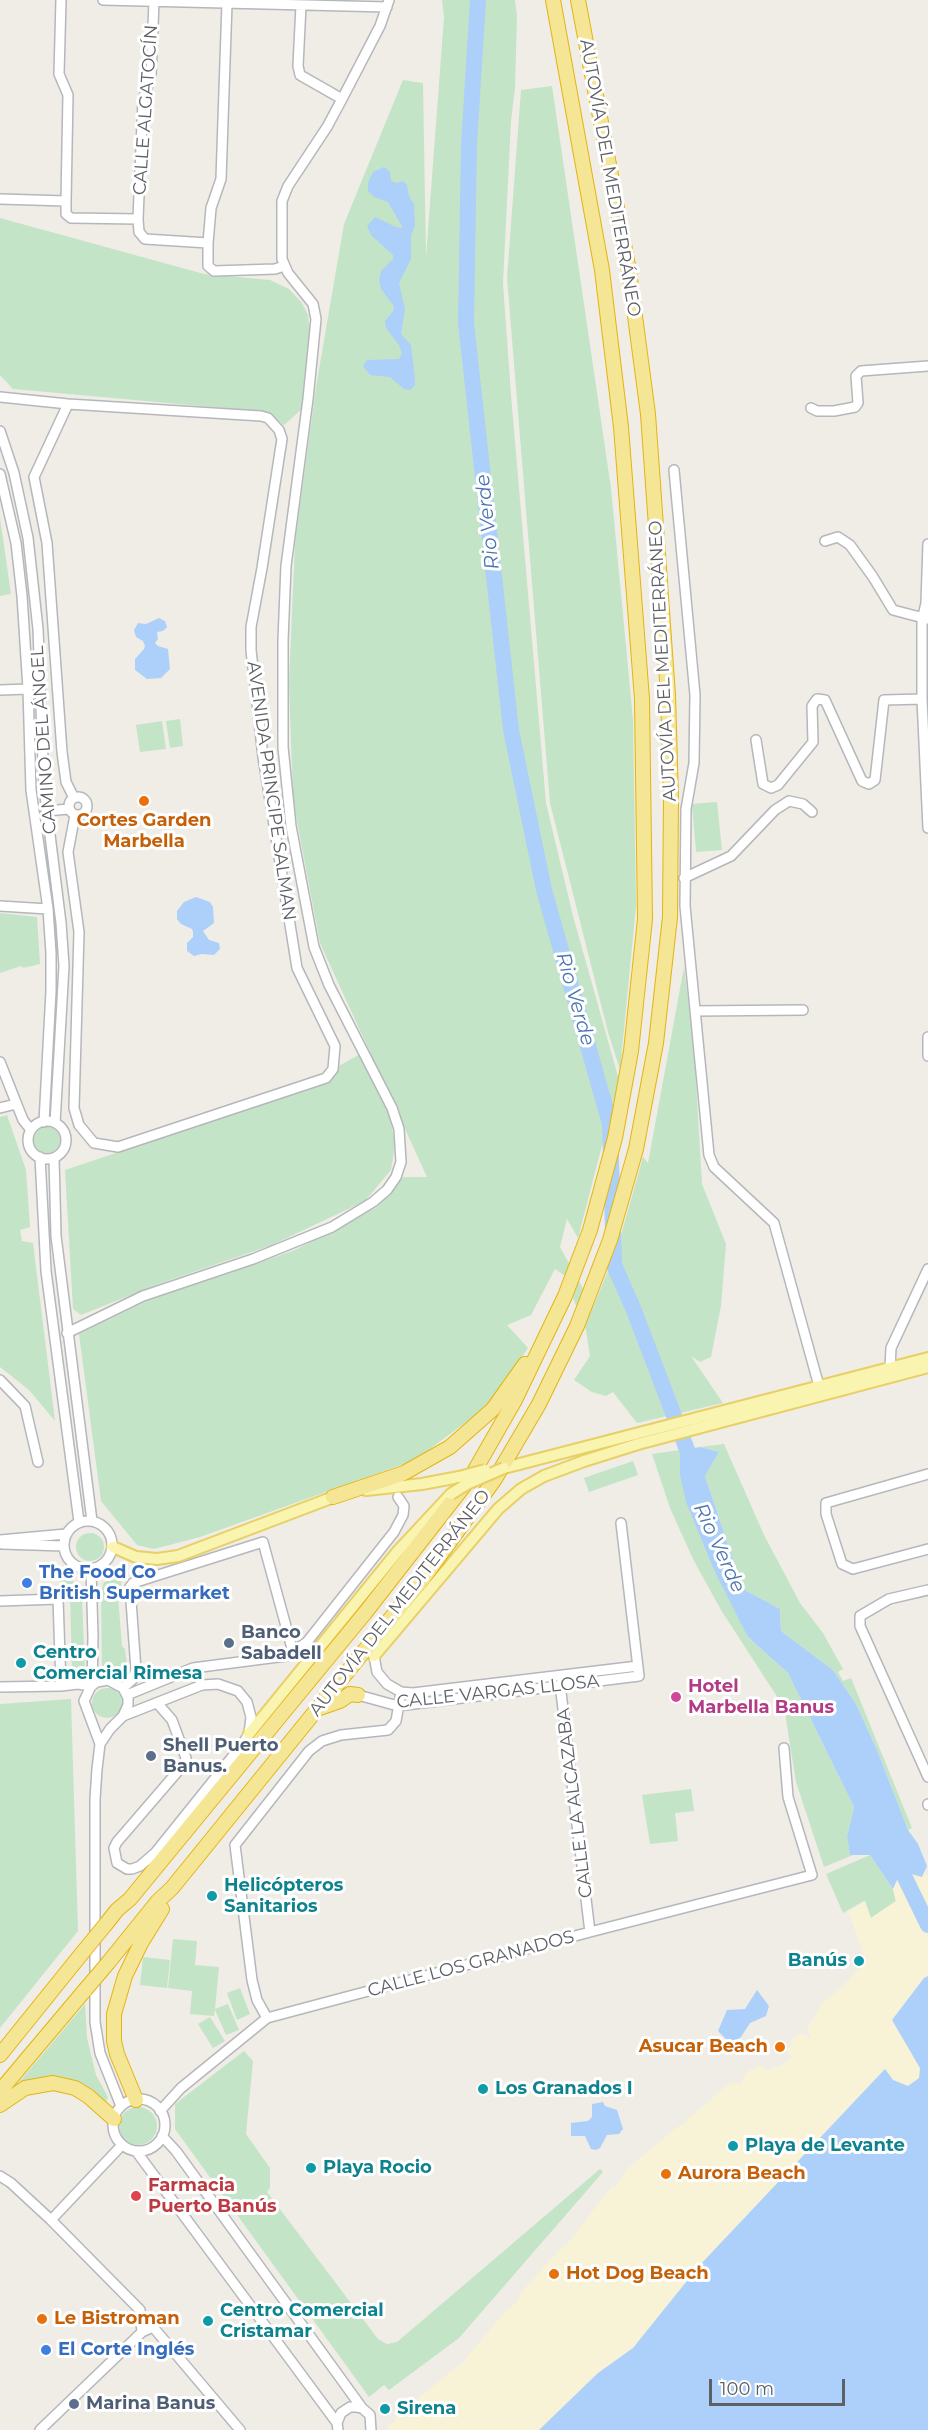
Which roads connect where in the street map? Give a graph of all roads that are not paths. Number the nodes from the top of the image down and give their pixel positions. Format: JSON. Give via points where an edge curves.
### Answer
{"nodes":[{"id":1,"x":61,"y":0,"type":"edge"},
{"id":2,"x":103,"y":0,"type":"edge"},
{"id":3,"x":553,"y":0,"type":"edge"},
{"id":4,"x":578,"y":0,"type":"edge"},
{"id":5,"x":154,"y":1,"type":"edge"},
{"id":6,"x":227,"y":3,"type":"junction"},
{"id":7,"x":388,"y":4,"type":"edge"},
{"id":8,"x":301,"y":5,"type":"junction"},
{"id":9,"x":342,"y":99,"type":"junction"},
{"id":10,"x":0,"y":199,"type":"edge"},
{"id":11,"x":66,"y":201,"type":"junction"},
{"id":12,"x":138,"y":219,"type":"junction"},
{"id":13,"x":208,"y":243,"type":"junction"},
{"id":14,"x":284,"y":266,"type":"junction"},
{"id":15,"x":928,"y":366,"type":"edge"},
{"id":16,"x":0,"y":397,"type":"edge"},
{"id":17,"x":68,"y":404,"type":"junction"},
{"id":18,"x":811,"y":408,"type":"dead end"},
{"id":19,"x":0,"y":431,"type":"edge"},
{"id":20,"x":674,"y":470,"type":"dead end"},
{"id":21,"x":0,"y":474,"type":"edge"},
{"id":22,"x":825,"y":541,"type":"dead end"},
{"id":23,"x":928,"y":544,"type":"edge"},
{"id":24,"x":925,"y":619,"type":"edge"},
{"id":25,"x":28,"y":689,"type":"junction"},
{"id":26,"x":0,"y":690,"type":"edge"},
{"id":27,"x":922,"y":699,"type":"junction"},
{"id":28,"x":756,"y":740,"type":"dead end"},
{"id":29,"x":927,"y":785,"type":"edge"},
{"id":30,"x":74,"y":798,"type":"junction"},
{"id":31,"x":46,"y":811,"type":"junction"},
{"id":32,"x":72,"y":812,"type":"junction"},
{"id":33,"x":812,"y":812,"type":"dead end"},
{"id":34,"x":928,"y":828,"type":"edge"},
{"id":35,"x":684,"y":878,"type":"junction"},
{"id":36,"x":0,"y":906,"type":"edge"},
{"id":37,"x":48,"y":909,"type":"junction"},
{"id":38,"x":804,"y":1010,"type":"dead end"},
{"id":39,"x":695,"y":1011,"type":"junction"},
{"id":40,"x":928,"y":1036,"type":"edge"},
{"id":41,"x":928,"y":1056,"type":"edge"},
{"id":42,"x":0,"y":1062,"type":"edge"},
{"id":43,"x":16,"y":1104,"type":"junction"},
{"id":44,"x":0,"y":1108,"type":"edge"},
{"id":45,"x":44,"y":1122,"type":"junction"},
{"id":46,"x":55,"y":1123,"type":"junction"},
{"id":47,"x":31,"y":1130,"type":"junction"},
{"id":48,"x":40,"y":1157,"type":"junction"},
{"id":49,"x":54,"y":1158,"type":"junction"},
{"id":50,"x":928,"y":1269,"type":"edge"},
{"id":51,"x":67,"y":1333,"type":"junction"},
{"id":52,"x":544,"y":1343,"type":"junction"},
{"id":53,"x":928,"y":1358,"type":"edge"},
{"id":54,"x":928,"y":1367,"type":"edge"},
{"id":55,"x":890,"y":1368,"type":"junction"},
{"id":56,"x":0,"y":1380,"type":"edge"},
{"id":57,"x":819,"y":1386,"type":"junction"},
{"id":58,"x":735,"y":1412,"type":"junction"},
{"id":59,"x":637,"y":1438,"type":"junction"},
{"id":60,"x":38,"y":1462,"type":"dead end"},
{"id":61,"x":504,"y":1468,"type":"junction"},
{"id":62,"x":928,"y":1474,"type":"edge"},
{"id":63,"x":333,"y":1497,"type":"junction"},
{"id":64,"x":398,"y":1497,"type":"dead end"},
{"id":65,"x":451,"y":1499,"type":"junction"},
{"id":66,"x":92,"y":1521,"type":"junction"},
{"id":67,"x":79,"y":1522,"type":"junction"},
{"id":68,"x":621,"y":1523,"type":"dead end"},
{"id":69,"x":66,"y":1534,"type":"junction"},
{"id":70,"x":0,"y":1542,"type":"edge"},
{"id":71,"x":64,"y":1546,"type":"junction"},
{"id":72,"x":113,"y":1547,"type":"junction"},
{"id":73,"x":928,"y":1549,"type":"edge"},
{"id":74,"x":91,"y":1569,"type":"junction"},
{"id":75,"x":928,"y":1590,"type":"edge"},
{"id":76,"x":0,"y":1601,"type":"edge"},
{"id":77,"x":401,"y":1622,"type":"junction"},
{"id":78,"x":374,"y":1644,"type":"junction"},
{"id":79,"x":293,"y":1652,"type":"junction"},
{"id":80,"x":93,"y":1656,"type":"junction"},
{"id":81,"x":638,"y":1666,"type":"junction"},
{"id":82,"x":579,"y":1673,"type":"junction"},
{"id":83,"x":559,"y":1675,"type":"junction"},
{"id":84,"x":108,"y":1680,"type":"junction"},
{"id":85,"x":581,"y":1684,"type":"junction"},
{"id":86,"x":66,"y":1686,"type":"junction"},
{"id":87,"x":0,"y":1687,"type":"edge"},
{"id":88,"x":90,"y":1687,"type":"junction"},
{"id":89,"x":560,"y":1687,"type":"junction"},
{"id":90,"x":437,"y":1691,"type":"junction"},
{"id":91,"x":125,"y":1692,"type":"junction"},
{"id":92,"x":401,"y":1692,"type":"junction"},
{"id":93,"x":358,"y":1695,"type":"joint"},
{"id":94,"x":439,"y":1701,"type":"junction"},
{"id":95,"x":158,"y":1704,"type":"junction"},
{"id":96,"x":398,"y":1706,"type":"junction"},
{"id":97,"x":318,"y":1709,"type":"junction"},
{"id":98,"x":91,"y":1718,"type":"junction"},
{"id":99,"x":120,"y":1719,"type":"junction"},
{"id":100,"x":249,"y":1734,"type":"junction"},
{"id":101,"x":100,"y":1744,"type":"junction"},
{"id":102,"x":784,"y":1748,"type":"dead end"},
{"id":103,"x":928,"y":1777,"type":"edge"},
{"id":104,"x":155,"y":1853,"type":"junction"},
{"id":105,"x":172,"y":1888,"type":"junction"},
{"id":106,"x":117,"y":1910,"type":"junction"},
{"id":107,"x":590,"y":1932,"type":"junction"},
{"id":108,"x":267,"y":2018,"type":"junction"},
{"id":109,"x":0,"y":2055,"type":"edge"},
{"id":110,"x":0,"y":2091,"type":"edge"},
{"id":111,"x":136,"y":2100,"type":"junction"},
{"id":112,"x":0,"y":2105,"type":"edge"},
{"id":113,"x":121,"y":2106,"type":"junction"},
{"id":114,"x":160,"y":2111,"type":"junction"},
{"id":115,"x":114,"y":2119,"type":"junction"},
{"id":116,"x":162,"y":2136,"type":"junction"},
{"id":117,"x":122,"y":2145,"type":"junction"},
{"id":118,"x":136,"y":2151,"type":"junction"},
{"id":119,"x":0,"y":2176,"type":"edge"},
{"id":120,"x":51,"y":2220,"type":"junction"},
{"id":121,"x":142,"y":2332,"type":"junction"},
{"id":122,"x":362,"y":2408,"type":"junction"},
{"id":123,"x":337,"y":2427,"type":"edge"},
{"id":124,"x":40,"y":2430,"type":"edge"},
{"id":125,"x":240,"y":2430,"type":"edge"},
{"id":126,"x":371,"y":2430,"type":"edge"}],
"edges":[{"from":1,"to":11,"type":"street","via":[[59,74],[68,95]]},
{"from":2,"to":5,"type":"street"},
{"from":3,"to":52,"type":"highway","name":"AUTOVÍA DEL MEDITERRÁNEO","via":[[602,270],[621,427],[642,699],[645,919],[631,1052],[607,1171],[566,1296]]},
{"from":4,"to":78,"type":"highway","name":"AUTOVÍA DEL MEDITERRÁNEO","via":[[631,282],[648,414],[669,695],[671,799],[670,918],[656,1043],[621,1207],[577,1326],[539,1404],[495,1479]]},
{"from":5,"to":6,"type":"street"},
{"from":5,"to":12,"type":"street","name":"CALLE ALGATOCÍN","via":[[151,76],[143,100]]},
{"from":6,"to":8,"type":"street"},
{"from":6,"to":13,"type":"street","via":[[221,179],[211,208]]},
{"from":7,"to":8,"type":"street"},
{"from":7,"to":9,"type":"street","via":[[381,26]]},
{"from":8,"to":9,"type":"street","via":[[300,75]]},
{"from":9,"to":14,"type":"street","via":[[284,194],[280,250]]},
{"from":10,"to":11,"type":"street"},
{"from":11,"to":12,"type":"street","via":[[70,218]]},
{"from":12,"to":13,"type":"street","via":[[139,232],[145,239]]},
{"from":13,"to":14,"type":"street","via":[[208,266],[214,271]]},
{"from":14,"to":51,"type":"street","via":[[308,295],[316,319],[286,566],[283,738],[291,826],[318,957],[392,1108],[399,1129],[401,1162],[387,1190],[332,1227],[143,1296]]},
{"from":15,"to":18,"type":"street","via":[[861,371],[856,376],[855,407],[834,411]]},
{"from":16,"to":17,"type":"street","name":"AVENIDA PRINCIPE SALMAN"},
{"from":17,"to":30,"type":"street","via":[[34,477],[47,543],[62,752],[66,782]]},
{"from":17,"to":32,"type":"street","name":"AVENIDA PRINCIPE SALMAN","via":[[261,416],[279,430],[282,439],[251,627],[251,650],[263,757],[297,968],[333,1039],[333,1069],[326,1078],[118,1147],[94,1143],[79,1125],[74,1108],[79,932],[68,852]]},
{"from":19,"to":31,"type":"street","name":"CAMINO DEL ÁNGEL","via":[[21,504],[32,572]]},
{"from":20,"to":35,"type":"street","via":[[695,695],[694,763],[686,809]]},
{"from":21,"to":25,"type":"street","name":"CAMINO DEL ÁNGEL","via":[[18,559]]},
{"from":22,"to":24,"type":"street","via":[[837,537],[850,545],[893,610]]},
{"from":23,"to":24,"type":"street"},
{"from":24,"to":27,"type":"street"},
{"from":25,"to":26,"type":"street"},
{"from":25,"to":37,"type":"street","name":"CAMINO DEL ÁNGEL","via":[[31,790]]},
{"from":27,"to":28,"type":"street","via":[[884,700],[875,780],[869,784],[862,781],[825,700],[817,699],[812,706],[813,742],[778,785],[771,788],[763,784]]},
{"from":27,"to":29,"type":"street"},
{"from":29,"to":34,"type":"street"},
{"from":30,"to":32,"type":"street","via":[[70,803]]},
{"from":30,"to":32,"type":"street","via":[[83,798],[88,806],[84,814]]},
{"from":31,"to":32,"type":"street"},
{"from":31,"to":46,"type":"street","name":"CAMINO DEL ÁNGEL","via":[[58,886],[64,966]]},
{"from":33,"to":35,"type":"street","via":[[803,804],[789,801],[775,810],[731,856]]},
{"from":35,"to":39,"type":"street"},
{"from":36,"to":37,"type":"street"},
{"from":37,"to":45,"type":"street","name":"CAMINO DEL ÁNGEL","via":[[51,991]]},
{"from":38,"to":39,"type":"street"},
{"from":39,"to":57,"type":"street","via":[[709,1155],[714,1167],[774,1223]]},
{"from":40,"to":41,"type":"street"},
{"from":42,"to":43,"type":"street"},
{"from":43,"to":44,"type":"street"},
{"from":43,"to":47,"type":"street"},
{"from":45,"to":46,"type":"street"},
{"from":45,"to":47,"type":"street"},
{"from":46,"to":49,"type":"street","via":[[66,1138],[63,1150]]},
{"from":47,"to":48,"type":"street","via":[[28,1143]]},
{"from":48,"to":49,"type":"street"},
{"from":48,"to":67,"type":"street","via":[[46,1271]]},
{"from":49,"to":51,"type":"street","via":[[56,1236]]},
{"from":50,"to":55,"type":"street","via":[[891,1348]]},
{"from":51,"to":66,"type":"street"},
{"from":52,"to":63,"type":"highway","via":[[493,1408],[450,1448],[404,1473]]},
{"from":52,"to":65,"type":"highway","name":"AUTOVÍA DEL MEDITERRÁNEO","via":[[495,1437],[471,1477]]},
{"from":53,"to":55,"type":"main road"},
{"from":54,"to":58,"type":"main road"},
{"from":55,"to":57,"type":"main road"},
{"from":56,"to":60,"type":"street","via":[[25,1406]]},
{"from":57,"to":58,"type":"main road"},
{"from":58,"to":59,"type":"main road"},
{"from":59,"to":61,"type":"main road"},
{"from":59,"to":77,"type":"main road","via":[[521,1489],[486,1522]]},
{"from":61,"to":63,"type":"main road","bridge":true},
{"from":61,"to":65,"type":"main road","bridge":true,"via":[[467,1484]]},
{"from":62,"to":73,"type":"street","via":[[826,1503],[842,1564],[853,1569]]},
{"from":63,"to":72,"type":"main road","via":[[178,1556],[136,1557]]},
{"from":64,"to":79,"type":"street","via":[[404,1506],[403,1515],[394,1532],[307,1642]]},
{"from":65,"to":100,"type":"main road","via":[[398,1551]]},
{"from":65,"to":106,"type":"highway","name":"AUTOVÍA DEL MEDITERRÁNEO","via":[[365,1613]]},
{"from":66,"to":67,"type":"street"},
{"from":66,"to":72,"type":"street","via":[[101,1523],[112,1538]]},
{"from":67,"to":69,"type":"street"},
{"from":68,"to":81,"type":"street"},
{"from":69,"to":70,"type":"street"},
{"from":69,"to":71,"type":"street"},
{"from":70,"to":71,"type":"street"},
{"from":71,"to":74,"type":"street","via":[[75,1566]]},
{"from":72,"to":74,"type":"street","via":[[103,1564]]},
{"from":74,"to":80,"type":"street"},
{"from":75,"to":103,"type":"street","via":[[889,1599],[860,1616],[860,1626]]},
{"from":76,"to":86,"type":"street","via":[[58,1599]]},
{"from":77,"to":78,"type":"highway"},
{"from":77,"to":78,"type":"main road"},
{"from":78,"to":92,"type":"street","name":"CALLE VARGAS LLOSA","via":[[377,1672]]},
{"from":78,"to":97,"type":"highway","name":"AUTOVÍA DEL MEDITERRÁNEO"},
{"from":79,"to":91,"type":"street","via":[[267,1660],[193,1668]]},
{"from":79,"to":91,"type":"street","via":[[262,1542],[133,1583],[130,1587],[136,1670]]},
{"from":80,"to":84,"type":"street","via":[[98,1673]]},
{"from":80,"to":88,"type":"street"},
{"from":81,"to":82,"type":"street","name":"CALLE VARGAS LLOSA"},
{"from":81,"to":85,"type":"street","name":"CALLE VARGAS LLOSA","via":[[639,1676]]},
{"from":82,"to":83,"type":"street","name":"CALLE VARGAS LLOSA"},
{"from":82,"to":85,"type":"street"},
{"from":83,"to":89,"type":"street","name":"CALLE LA ALCAZABA"},
{"from":83,"to":90,"type":"street","name":"CALLE VARGAS LLOSA"},
{"from":84,"to":88,"type":"street"},
{"from":84,"to":91,"type":"street"},
{"from":85,"to":89,"type":"street","name":"CALLE VARGAS LLOSA"},
{"from":86,"to":87,"type":"street"},
{"from":86,"to":88,"type":"street"},
{"from":88,"to":98,"type":"street","via":[[85,1707]]},
{"from":89,"to":94,"type":"street","name":"CALLE VARGAS LLOSA"},
{"from":89,"to":107,"type":"street","name":"CALLE LA ALCAZABA"},
{"from":90,"to":92,"type":"street","name":"CALLE VARGAS LLOSA"},
{"from":90,"to":94,"type":"street"},
{"from":91,"to":99,"type":"street","via":[[128,1704]]},
{"from":92,"to":96,"type":"street"},
{"from":93,"to":96,"type":"street","name":"CALLE VARGAS LLOSA"},
{"from":93,"to":97,"type":"highway","via":[[350,1694]]},
{"from":94,"to":96,"type":"street","name":"CALLE VARGAS LLOSA"},
{"from":95,"to":99,"type":"street"},
{"from":95,"to":100,"type":"street","via":[[202,1685],[229,1686],[247,1702],[251,1717]]},
{"from":95,"to":104,"type":"street","via":[[172,1720],[186,1758],[182,1768],[114,1848],[117,1863],[127,1869],[140,1866]]},
{"from":96,"to":108,"type":"street","via":[[396,1721],[388,1730],[322,1741],[309,1752],[235,1845],[252,1980]]},
{"from":97,"to":105,"type":"highway","name":"AUTOVÍA DEL MEDITERRÁNEO"},
{"from":98,"to":99,"type":"street","via":[[104,1724]]},
{"from":98,"to":101,"type":"street"},
{"from":99,"to":101,"type":"street"},
{"from":100,"to":104,"type":"street"},
{"from":101,"to":113,"type":"street","via":[[94,1799],[95,2022],[100,2053]]},
{"from":102,"to":107,"type":"street","name":"CALLE LOS GRANADOS","via":[[789,1797],[812,1875]]},
{"from":104,"to":106,"type":"highway"},
{"from":105,"to":110,"type":"highway","name":"AUTOVÍA DEL MEDITERRÁNEO","bridge":true},
{"from":105,"to":111,"type":"highway","via":[[124,1976],[115,2003],[114,2041]]},
{"from":106,"to":109,"type":"highway","name":"AUTOVÍA DEL MEDITERRÁNEO","bridge":true},
{"from":107,"to":108,"type":"street","name":"CALLE LOS GRANADOS"},
{"from":108,"to":114,"type":"street","name":"CALLE LOS GRANADOS","via":[[181,2088]]},
{"from":111,"to":113,"type":"street"},
{"from":111,"to":114,"type":"street","via":[[146,2101]]},
{"from":112,"to":115,"type":"highway","via":[[25,2088],[53,2083],[75,2088]]},
{"from":113,"to":115,"type":"street"},
{"from":114,"to":116,"type":"street","via":[[165,2124]]},
{"from":115,"to":117,"type":"street","via":[[116,2138]]},
{"from":116,"to":118,"type":"street","via":[[150,2149]]},
{"from":116,"to":122,"type":"street"},
{"from":117,"to":118,"type":"street"},
{"from":117,"to":120,"type":"street"},
{"from":118,"to":123,"type":"street"},
{"from":119,"to":120,"type":"street"},
{"from":120,"to":121,"type":"street","via":[[140,2310]]},
{"from":121,"to":124,"type":"street"},
{"from":121,"to":125,"type":"street","via":[[153,2327]]},
{"from":122,"to":123,"type":"street","via":[[345,2409]]},
{"from":122,"to":126,"type":"street","via":[[370,2415]]}]}
